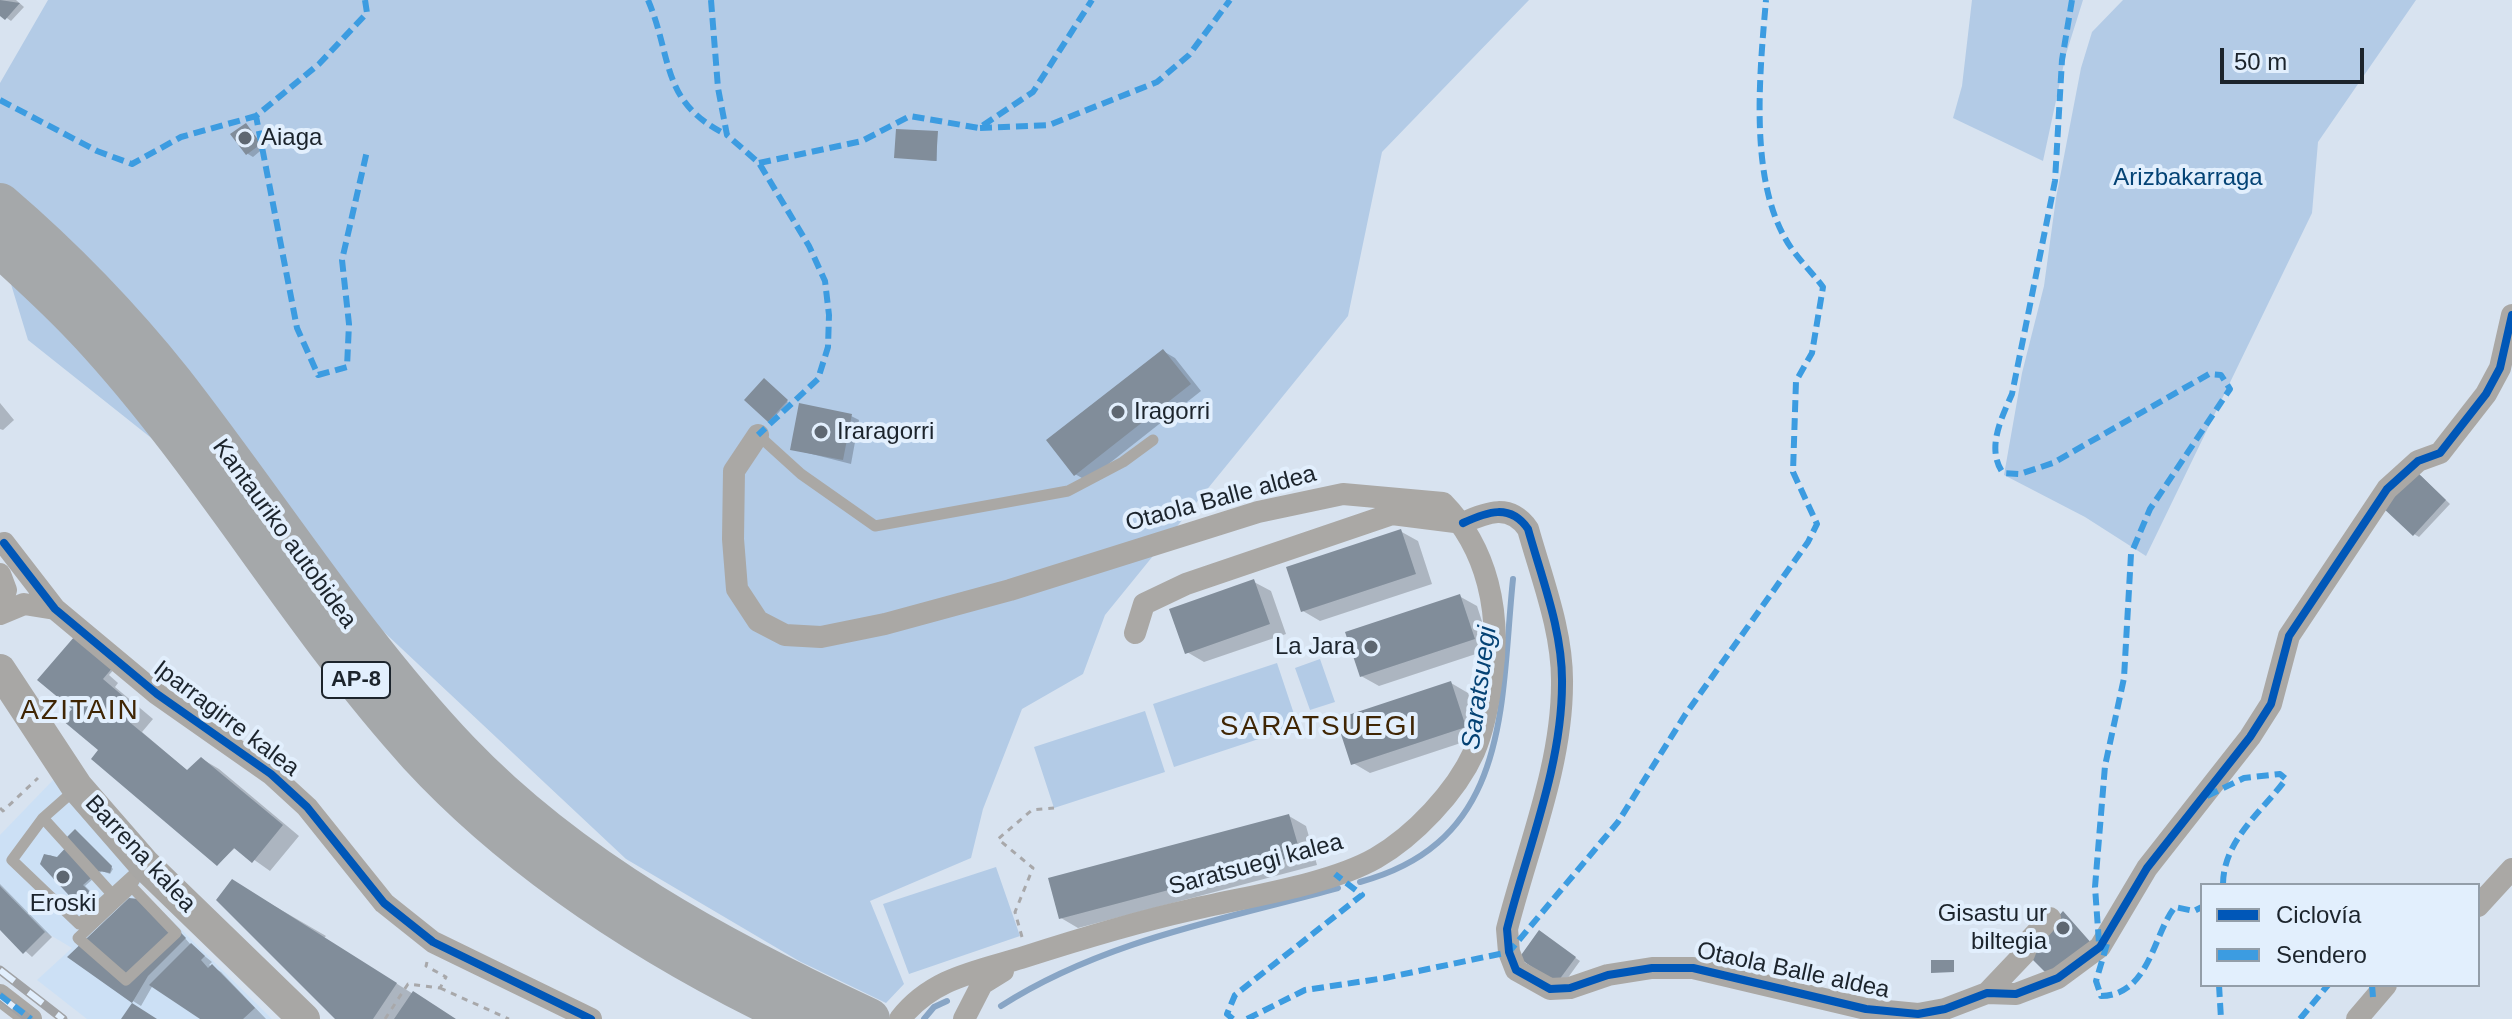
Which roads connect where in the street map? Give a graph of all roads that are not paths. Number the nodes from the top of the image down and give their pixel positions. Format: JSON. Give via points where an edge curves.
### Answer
{"nodes":[{"id":1,"x":5,"y":222,"type":"edge"},
{"id":2,"x":2512,"y":315,"type":"edge"},
{"id":3,"x":758,"y":435,"type":"joint"},
{"id":4,"x":1153,"y":440,"type":"dead end"},
{"id":5,"x":1463,"y":523,"type":"junction"},
{"id":6,"x":2,"y":539,"type":"edge"},
{"id":7,"x":31,"y":577,"type":"junction"},
{"id":8,"x":1,"y":583,"type":"edge"},
{"id":9,"x":45,"y":606,"type":"junction"},
{"id":10,"x":0,"y":614,"type":"edge"},
{"id":11,"x":1135,"y":633,"type":"dead end"},
{"id":12,"x":0,"y":670,"type":"edge"},
{"id":13,"x":77,"y":787,"type":"junction"},
{"id":14,"x":43,"y":818,"type":"junction"},
{"id":15,"x":2512,"y":869,"type":"edge"},
{"id":16,"x":138,"y":875,"type":"junction"},
{"id":17,"x":112,"y":894,"type":"junction"},
{"id":18,"x":2480,"y":904,"type":"edge"},
{"id":19,"x":2050,"y":918,"type":"dead end"},
{"id":20,"x":1028,"y":955,"type":"junction"},
{"id":21,"x":2384,"y":987,"type":"edge"},
{"id":22,"x":1987,"y":993,"type":"junction"},
{"id":23,"x":0,"y":995,"type":"edge"},
{"id":24,"x":802,"y":1009,"type":"edge"},
{"id":25,"x":31,"y":1019,"type":"edge"},
{"id":26,"x":304,"y":1019,"type":"edge"},
{"id":27,"x":591,"y":1019,"type":"edge"},
{"id":28,"x":869,"y":1019,"type":"edge"},
{"id":29,"x":900,"y":1019,"type":"edge"},
{"id":30,"x":964,"y":1019,"type":"edge"},
{"id":31,"x":2357,"y":1019,"type":"edge"}],
"edges":[{"from":1,"to":24,"type":"highway","name":"Kantauriko autobidea","number":"AP-8","via":[[198,467],[325,643],[461,795],[604,909],[699,968]]},
{"from":2,"to":22,"type":"street","name":"Otaola Balle aldea","via":[[2500,368],[2486,394],[2440,453],[2418,461],[2387,489],[2340,555],[2289,636],[2271,704],[2147,868],[2100,947],[2058,978],[2016,994]]},
{"from":3,"to":4,"type":"lane","via":[[801,474],[875,526],[1068,491]]},
{"from":3,"to":5,"type":"street","name":"Otaola Balle aldea","via":[[734,471],[737,589],[758,621],[785,635],[821,637],[885,624],[1258,512],[1343,494],[1443,503]]},
{"from":5,"to":11,"type":"street","via":[[1392,514],[1186,584],[1144,604]]},
{"from":5,"to":20,"type":"street","name":"Saratsuegi kalea","via":[[1487,574],[1498,637],[1474,752],[1435,807],[1376,858],[1335,874]]},
{"from":5,"to":22,"type":"street","name":"Otaola Balle aldea","via":[[1500,510],[1520,517],[1528,529],[1559,646],[1559,721],[1507,929],[1516,970],[1537,985],[1559,990],[1637,970],[1693,968],[1900,1014],[1933,1012]]},
{"from":6,"to":7,"type":"street","name":"Iparragirre kalea"},
{"from":6,"to":8,"type":"street","via":[[6,560]]},
{"from":7,"to":8,"type":"street"},
{"from":7,"to":9,"type":"street","name":"Iparragirre kalea"},
{"from":8,"to":9,"type":"street"},
{"from":9,"to":10,"type":"street","via":[[12,607]]},
{"from":9,"to":27,"type":"street","name":"Iparragirre kalea","via":[[271,774],[307,807],[384,903],[433,942]]},
{"from":12,"to":13,"type":"street","name":"Barrena kalea"},
{"from":13,"to":14,"type":"lane"},
{"from":13,"to":16,"type":"street","name":"Barrena kalea"},
{"from":14,"to":17,"type":"lane"},
{"from":14,"to":17,"type":"lane","via":[[12,860],[79,924]]},
{"from":15,"to":18,"type":"street"},
{"from":16,"to":16,"type":"lane","via":[[78,938],[126,980],[176,933]]},
{"from":16,"to":17,"type":"lane"},
{"from":16,"to":26,"type":"street","name":"Barrena kalea"},
{"from":19,"to":22,"type":"street","name":"Otaola Balle aldea"},
{"from":20,"to":29,"type":"street","name":"Saratsuegi kalea","via":[[939,985],[917,997]]},
{"from":20,"to":30,"type":"street","name":"Saratsuegi kalea","via":[[982,984]]},
{"from":21,"to":31,"type":"street"},
{"from":23,"to":25,"type":"street"},
{"from":24,"to":28,"type":"highway","name":"Kantauriko autobidea","number":"AP-8"}]}
